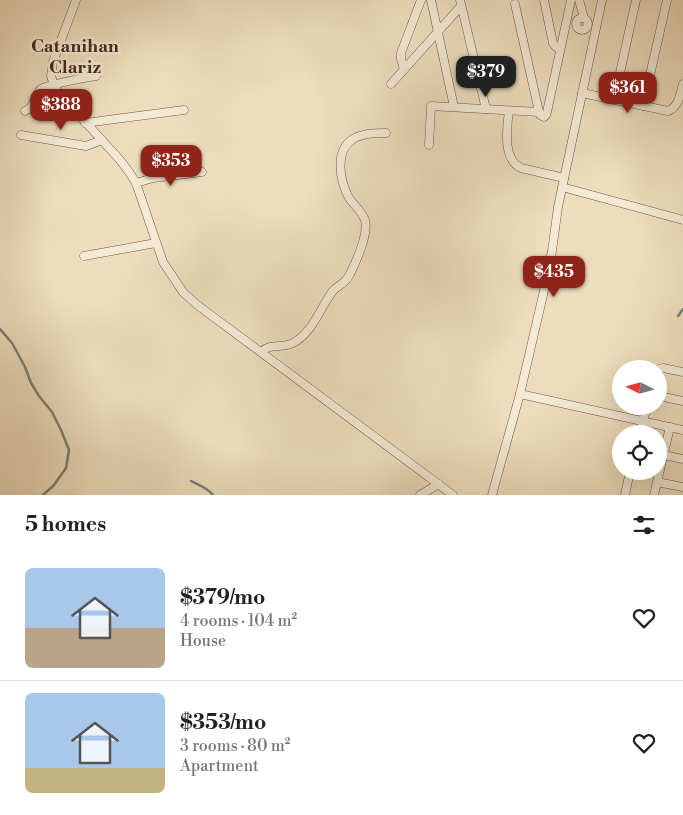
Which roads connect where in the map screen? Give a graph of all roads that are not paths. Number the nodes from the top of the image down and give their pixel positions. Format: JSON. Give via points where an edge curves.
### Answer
{"nodes":[{"id":1,"x":76,"y":0,"type":"edge"},
{"id":2,"x":421,"y":0,"type":"edge"},
{"id":3,"x":431,"y":0,"type":"edge"},
{"id":4,"x":544,"y":0,"type":"edge"},
{"id":5,"x":572,"y":0,"type":"edge"},
{"id":6,"x":579,"y":0,"type":"edge"},
{"id":7,"x":602,"y":0,"type":"edge"},
{"id":8,"x":636,"y":0,"type":"edge"},
{"id":9,"x":667,"y":0,"type":"edge"},
{"id":10,"x":461,"y":3,"type":"edge"},
{"id":11,"x":515,"y":4,"type":"dead end"},
{"id":12,"x":584,"y":24,"type":"junction"},
{"id":13,"x":596,"y":28,"type":"junction"},
{"id":14,"x":438,"y":32,"type":"junction"},
{"id":15,"x":592,"y":47,"type":"junction"},
{"id":16,"x":560,"y":50,"type":"junction"},
{"id":17,"x":404,"y":70,"type":"junction"},
{"id":18,"x":96,"y":76,"type":"dead end"},
{"id":19,"x":54,"y":84,"type":"junction"},
{"id":20,"x":391,"y":84,"type":"dead end"},
{"id":21,"x":683,"y":84,"type":"edge"},
{"id":22,"x":582,"y":93,"type":"junction"},
{"id":23,"x":614,"y":100,"type":"junction"},
{"id":24,"x":644,"y":106,"type":"junction"},
{"id":25,"x":454,"y":107,"type":"junction"},
{"id":26,"x":486,"y":109,"type":"junction"},
{"id":27,"x":184,"y":110,"type":"dead end"},
{"id":28,"x":509,"y":110,"type":"junction"},
{"id":29,"x":25,"y":111,"type":"dead end"},
{"id":30,"x":539,"y":112,"type":"junction"},
{"id":31,"x":85,"y":123,"type":"junction"},
{"id":32,"x":386,"y":133,"type":"dead end"},
{"id":33,"x":20,"y":135,"type":"dead end"},
{"id":34,"x":102,"y":140,"type":"junction"},
{"id":35,"x":428,"y":145,"type":"dead end"},
{"id":36,"x":202,"y":172,"type":"dead end"},
{"id":37,"x":564,"y":178,"type":"junction"},
{"id":38,"x":136,"y":183,"type":"junction"},
{"id":39,"x":562,"y":187,"type":"junction"},
{"id":40,"x":683,"y":220,"type":"edge"},
{"id":41,"x":156,"y":243,"type":"junction"},
{"id":42,"x":84,"y":256,"type":"dead end"},
{"id":43,"x":261,"y":352,"type":"junction"},
{"id":44,"x":668,"y":369,"type":"edge"},
{"id":45,"x":683,"y":372,"type":"edge"},
{"id":46,"x":520,"y":394,"type":"junction"},
{"id":47,"x":668,"y":398,"type":"edge"},
{"id":48,"x":683,"y":401,"type":"edge"},
{"id":49,"x":645,"y":415,"type":"edge"},
{"id":50,"x":643,"y":421,"type":"junction"},
{"id":51,"x":642,"y":425,"type":"edge"},
{"id":52,"x":670,"y":427,"type":"junction"},
{"id":53,"x":683,"y":430,"type":"edge"},
{"id":54,"x":667,"y":441,"type":"edge"},
{"id":55,"x":667,"y":456,"type":"edge"},
{"id":56,"x":683,"y":459,"type":"edge"},
{"id":57,"x":628,"y":480,"type":"edge"},
{"id":58,"x":657,"y":482,"type":"joint"},
{"id":59,"x":439,"y":484,"type":"junction"},
{"id":60,"x":683,"y":487,"type":"edge"},
{"id":61,"x":420,"y":495,"type":"edge"},
{"id":62,"x":454,"y":495,"type":"edge"},
{"id":63,"x":492,"y":495,"type":"edge"},
{"id":64,"x":625,"y":495,"type":"edge"},
{"id":65,"x":654,"y":495,"type":"edge"}],
"edges":[{"from":1,"to":19,"type":"street","via":[[53,62],[51,76]]},
{"from":2,"to":17,"type":"street","via":[[401,53]]},
{"from":3,"to":14,"type":"street"},
{"from":4,"to":16,"type":"street","via":[[554,43]]},
{"from":5,"to":12,"type":"street"},
{"from":5,"to":16,"type":"street"},
{"from":6,"to":12,"type":"street"},
{"from":7,"to":13,"type":"street"},
{"from":8,"to":23,"type":"street"},
{"from":9,"to":24,"type":"street"},
{"from":10,"to":14,"type":"street"},
{"from":10,"to":26,"type":"street"},
{"from":11,"to":30,"type":"street"},
{"from":12,"to":13,"type":"street"},
{"from":12,"to":15,"type":"street"},
{"from":13,"to":15,"type":"street"},
{"from":14,"to":17,"type":"street"},
{"from":14,"to":25,"type":"street"},
{"from":15,"to":22,"type":"street"},
{"from":16,"to":30,"type":"street","via":[[546,115],[542,117]]},
{"from":17,"to":20,"type":"street"},
{"from":18,"to":19,"type":"street"},
{"from":19,"to":29,"type":"street","via":[[42,88]]},
{"from":19,"to":31,"type":"street"},
{"from":21,"to":24,"type":"street","via":[[672,109]]},
{"from":22,"to":23,"type":"street"},
{"from":22,"to":37,"type":"street"},
{"from":23,"to":24,"type":"street"},
{"from":25,"to":26,"type":"street"},
{"from":25,"to":35,"type":"street","via":[[431,106]]},
{"from":26,"to":28,"type":"street"},
{"from":27,"to":31,"type":"street"},
{"from":28,"to":30,"type":"street"},
{"from":28,"to":37,"type":"street","via":[[507,143],[515,166]]},
{"from":31,"to":34,"type":"street"},
{"from":32,"to":43,"type":"street","via":[[354,138],[344,149],[343,183],[366,226],[347,280],[332,292],[316,320],[300,339],[292,344],[270,346]]},
{"from":33,"to":34,"type":"street","via":[[86,146]]},
{"from":34,"to":38,"type":"street"},
{"from":36,"to":38,"type":"street"},
{"from":37,"to":39,"type":"street"},
{"from":38,"to":41,"type":"street"},
{"from":39,"to":40,"type":"street"},
{"from":39,"to":46,"type":"street","via":[[548,273]]},
{"from":41,"to":42,"type":"street"},
{"from":41,"to":43,"type":"street","via":[[163,262],[183,292]]},
{"from":43,"to":59,"type":"street"},
{"from":44,"to":45,"type":"street"},
{"from":46,"to":50,"type":"street"},
{"from":46,"to":63,"type":"street"},
{"from":47,"to":48,"type":"street"},
{"from":49,"to":50,"type":"street"},
{"from":50,"to":51,"type":"street"},
{"from":50,"to":52,"type":"street"},
{"from":52,"to":53,"type":"street"},
{"from":52,"to":54,"type":"street"},
{"from":55,"to":56,"type":"street"},
{"from":57,"to":64,"type":"street"},
{"from":58,"to":60,"type":"street"},
{"from":58,"to":65,"type":"street"},
{"from":59,"to":61,"type":"street"},
{"from":59,"to":62,"type":"street"}]}
